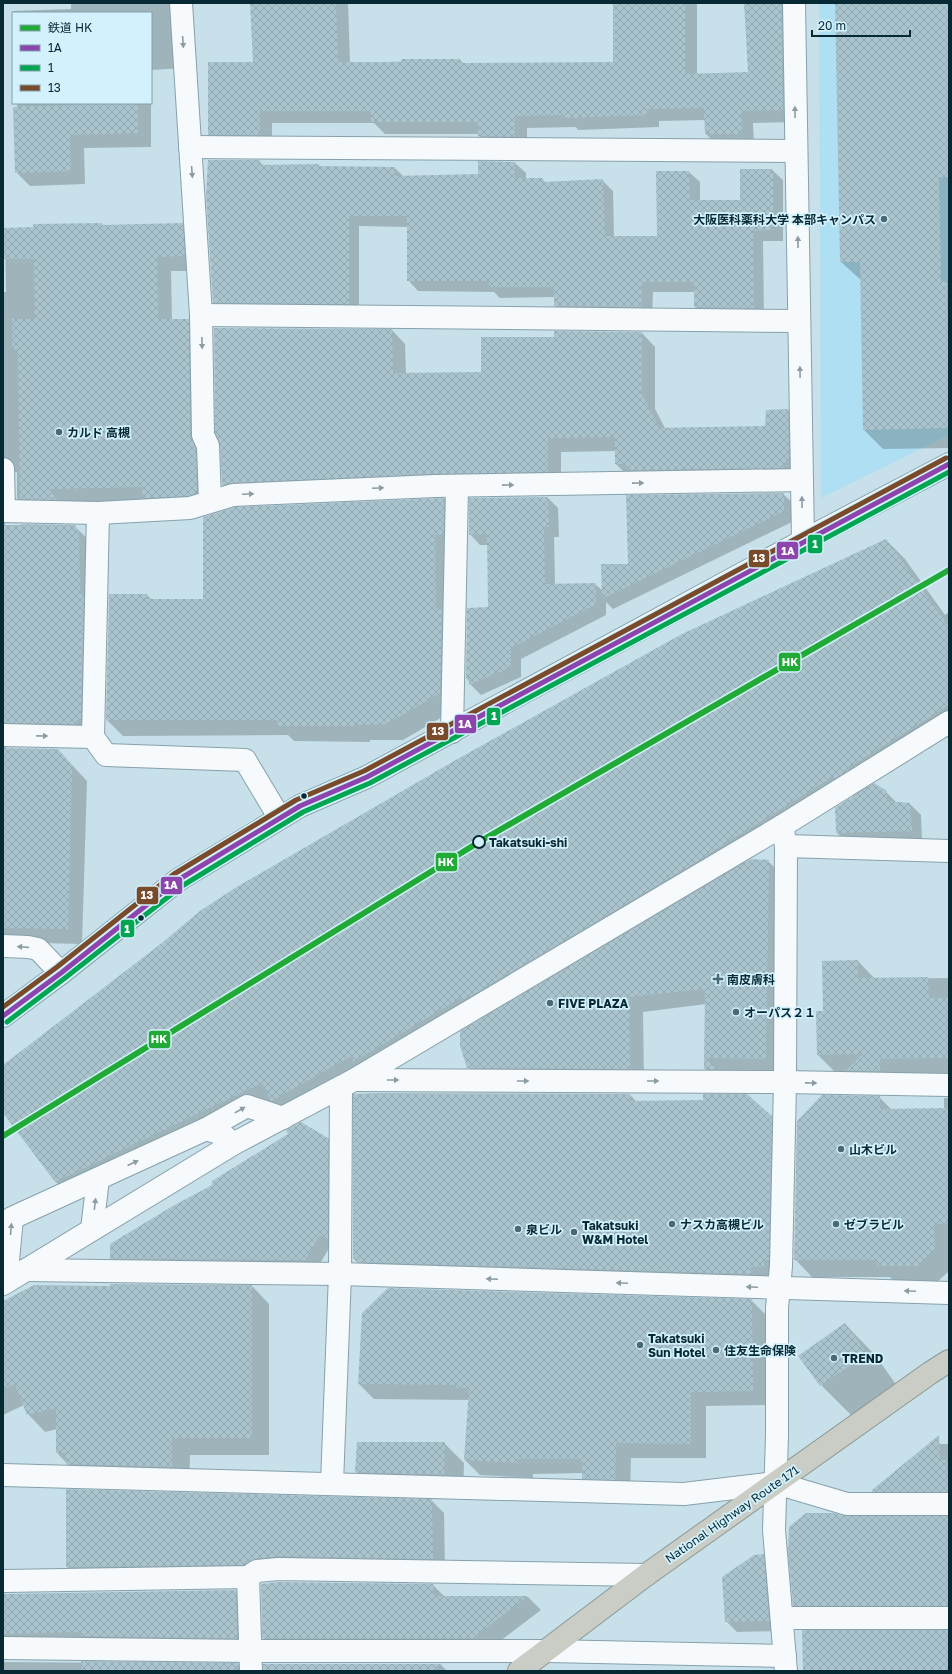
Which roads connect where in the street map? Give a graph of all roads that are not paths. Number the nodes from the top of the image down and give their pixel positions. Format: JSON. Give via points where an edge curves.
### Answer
{"nodes":[{"id":1,"x":181,"y":3,"type":"edge"},
{"id":2,"x":794,"y":3,"type":"edge"},
{"id":3,"x":190,"y":147,"type":"junction"},
{"id":4,"x":796,"y":151,"type":"junction"},
{"id":5,"x":201,"y":315,"type":"junction"},
{"id":6,"x":799,"y":321,"type":"junction"},
{"id":7,"x":949,"y":464,"type":"edge"},
{"id":8,"x":3,"y":469,"type":"edge"},
{"id":9,"x":802,"y":480,"type":"junction"},
{"id":10,"x":456,"y":486,"type":"junction"},
{"id":11,"x":210,"y":501,"type":"junction"},
{"id":12,"x":4,"y":511,"type":"edge"},
{"id":13,"x":98,"y":513,"type":"junction"},
{"id":14,"x":803,"y":541,"type":"junction"},
{"id":15,"x":949,"y":722,"type":"edge"},
{"id":16,"x":452,"y":732,"type":"junction"},
{"id":17,"x":3,"y":735,"type":"edge"},
{"id":18,"x":93,"y":737,"type":"junction"},
{"id":19,"x":279,"y":817,"type":"junction"},
{"id":20,"x":784,"y":836,"type":"junction"},
{"id":21,"x":949,"y":851,"type":"edge"},
{"id":22,"x":3,"y":946,"type":"edge"},
{"id":23,"x":62,"y":973,"type":"junction"},
{"id":24,"x":3,"y":1016,"type":"edge"},
{"id":25,"x":785,"y":1082,"type":"junction"},
{"id":26,"x":348,"y":1083,"type":"junction"},
{"id":27,"x":949,"y":1086,"type":"edge"},
{"id":28,"x":283,"y":1118,"type":"junction"},
{"id":29,"x":206,"y":1129,"type":"junction"},
{"id":30,"x":233,"y":1144,"type":"junction"},
{"id":31,"x":98,"y":1179,"type":"junction"},
{"id":32,"x":92,"y":1229,"type":"junction"},
{"id":33,"x":26,"y":1270,"type":"junction"},
{"id":34,"x":340,"y":1274,"type":"junction"},
{"id":35,"x":5,"y":1283,"type":"edge"},
{"id":36,"x":779,"y":1288,"type":"junction"},
{"id":37,"x":949,"y":1293,"type":"edge"},
{"id":38,"x":949,"y":1361,"type":"edge"},
{"id":39,"x":3,"y":1475,"type":"edge"},
{"id":40,"x":332,"y":1483,"type":"junction"},
{"id":41,"x":776,"y":1483,"type":"junction"},
{"id":42,"x":949,"y":1504,"type":"edge"},
{"id":43,"x":646,"y":1575,"type":"junction"},
{"id":44,"x":248,"y":1577,"type":"junction"},
{"id":45,"x":3,"y":1581,"type":"edge"},
{"id":46,"x":782,"y":1618,"type":"junction"},
{"id":47,"x":949,"y":1618,"type":"edge"},
{"id":48,"x":3,"y":1648,"type":"edge"},
{"id":49,"x":548,"y":1651,"type":"junction"},
{"id":50,"x":251,"y":1661,"type":"edge"},
{"id":51,"x":786,"y":1664,"type":"edge"},
{"id":52,"x":519,"y":1671,"type":"edge"}],
"edges":[{"from":1,"to":3,"type":"street","one_way":true},
{"from":4,"to":2,"type":"street","one_way":true},
{"from":3,"to":4,"type":"street"},
{"from":3,"to":5,"type":"street","one_way":true},
{"from":6,"to":4,"type":"street","one_way":true},
{"from":5,"to":6,"type":"street"},
{"from":5,"to":11,"type":"street","one_way":true,"via":[[203,435],[208,446]]},
{"from":9,"to":6,"type":"street","one_way":true},
{"from":7,"to":14,"type":"street"},
{"from":8,"to":12,"type":"street"},
{"from":10,"to":9,"type":"street","one_way":true},
{"from":14,"to":9,"type":"street","one_way":true},
{"from":11,"to":10,"type":"street","one_way":true,"via":[[233,494]]},
{"from":10,"to":16,"type":"street"},
{"from":11,"to":13,"type":"street","via":[[190,508]]},
{"from":12,"to":13,"type":"street"},
{"from":13,"to":18,"type":"street"},
{"from":14,"to":16,"type":"street"},
{"from":15,"to":20,"type":"street"},
{"from":16,"to":19,"type":"street","via":[[367,777]]},
{"from":17,"to":18,"type":"street","one_way":true},
{"from":18,"to":19,"type":"street","via":[[106,755],[245,760]]},
{"from":19,"to":23,"type":"street","via":[[178,880]]},
{"from":20,"to":21,"type":"street"},
{"from":20,"to":25,"type":"street"},
{"from":20,"to":26,"type":"street"},
{"from":23,"to":22,"type":"street","one_way":true,"via":[[38,949]]},
{"from":23,"to":24,"type":"street"},
{"from":26,"to":25,"type":"street","one_way":true},
{"from":25,"to":27,"type":"street","one_way":true},
{"from":25,"to":36,"type":"street"},
{"from":26,"to":28,"type":"street"},
{"from":26,"to":34,"type":"street"},
{"from":29,"to":28,"type":"street","one_way":true,"via":[[247,1106]]},
{"from":28,"to":30,"type":"street"},
{"from":29,"to":30,"type":"street","via":[[222,1134]]},
{"from":31,"to":29,"type":"street","one_way":true},
{"from":30,"to":32,"type":"street"},
{"from":32,"to":31,"type":"street","one_way":true},
{"from":35,"to":31,"type":"street","one_way":true,"via":[[12,1218]]},
{"from":32,"to":33,"type":"street"},
{"from":33,"to":34,"type":"street"},
{"from":33,"to":35,"type":"street"},
{"from":36,"to":34,"type":"street","one_way":true},
{"from":34,"to":40,"type":"street"},
{"from":37,"to":36,"type":"street","one_way":true},
{"from":36,"to":41,"type":"street"},
{"from":38,"to":41,"type":"highway","name":"National Highway Route 171"},
{"from":39,"to":40,"type":"street"},
{"from":40,"to":41,"type":"street","via":[[684,1494]]},
{"from":41,"to":42,"type":"street","via":[[847,1504]]},
{"from":41,"to":43,"type":"highway","name":"National Highway Route 171"},
{"from":41,"to":46,"type":"street","via":[[774,1530]]},
{"from":43,"to":44,"type":"street","via":[[278,1569],[257,1571]]},
{"from":43,"to":49,"type":"highway","name":"National Highway Route 171"},
{"from":44,"to":45,"type":"street"},
{"from":44,"to":50,"type":"street"},
{"from":46,"to":47,"type":"street"},
{"from":46,"to":51,"type":"street"},
{"from":48,"to":50,"type":"street"},
{"from":49,"to":50,"type":"street"},
{"from":49,"to":51,"type":"street"},
{"from":49,"to":52,"type":"highway","name":"National Highway Route 171"}]}
